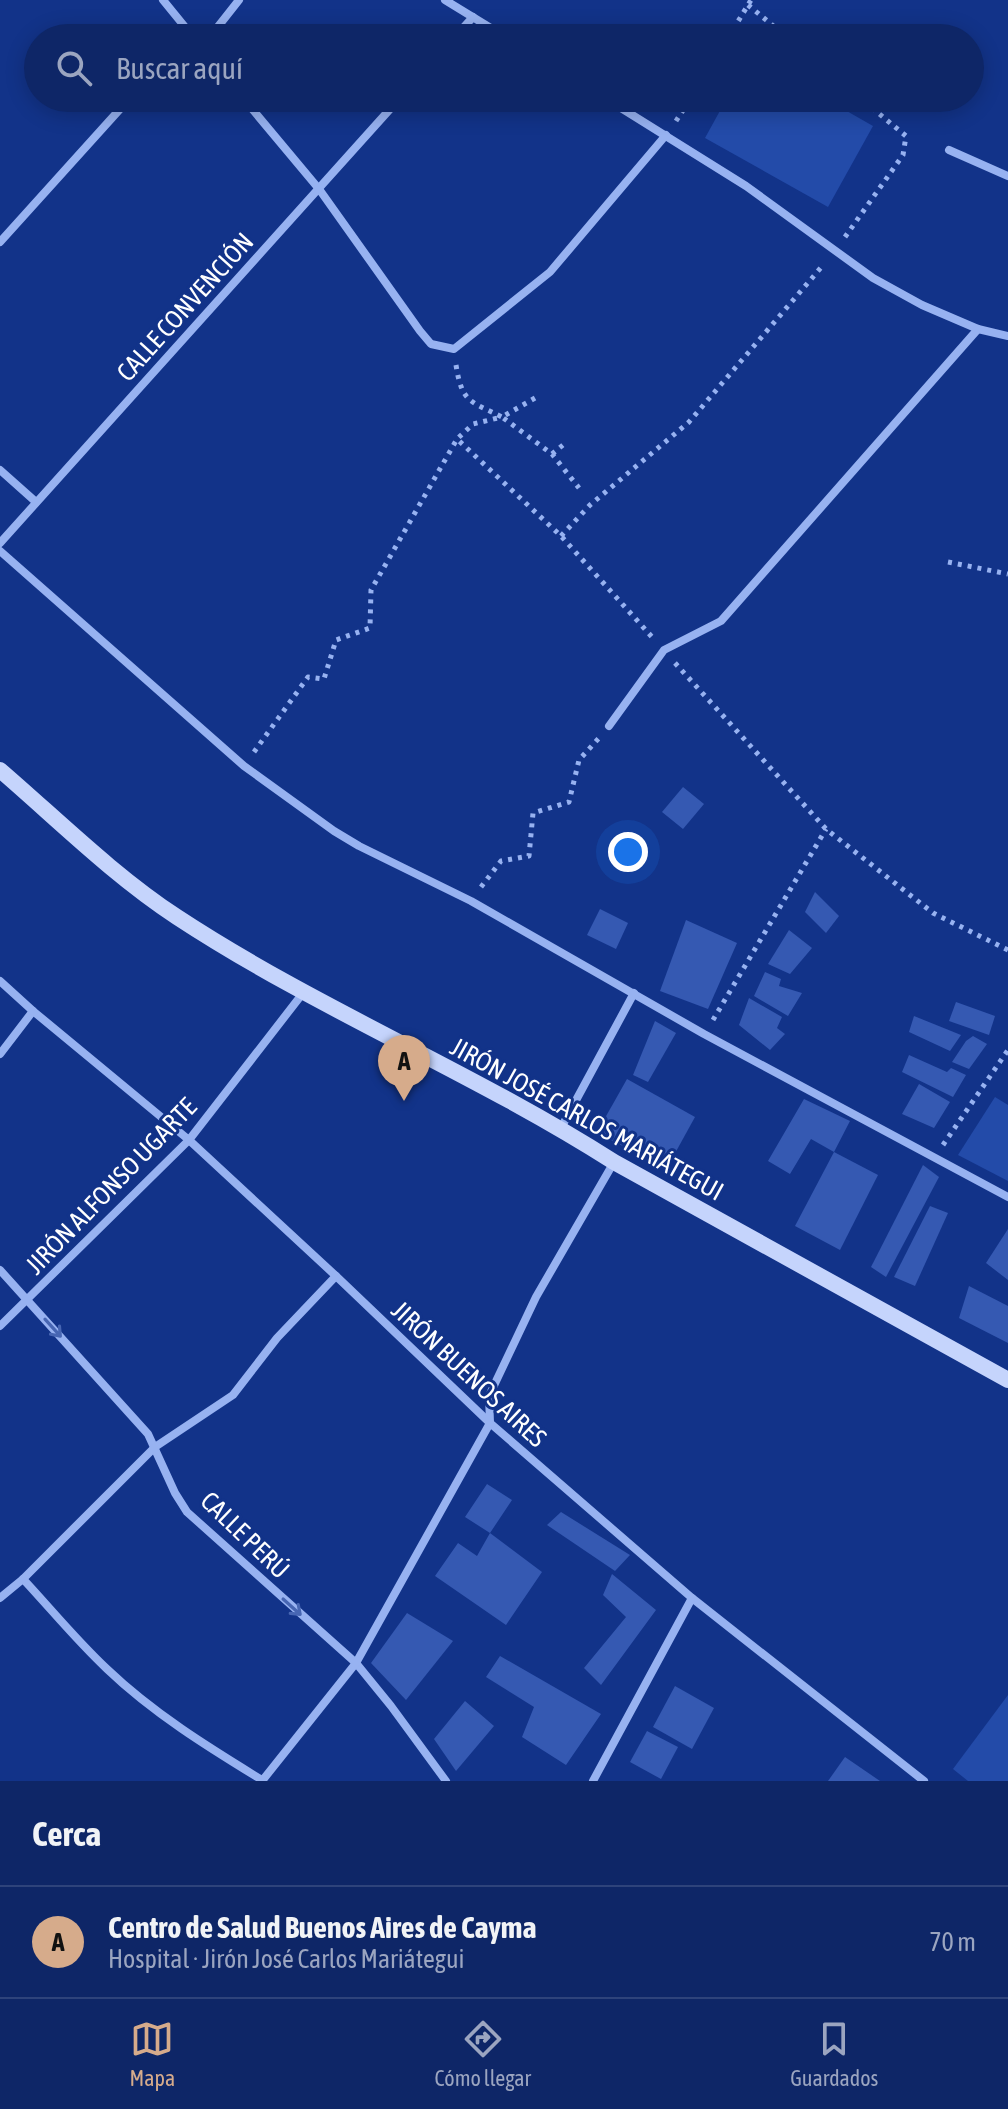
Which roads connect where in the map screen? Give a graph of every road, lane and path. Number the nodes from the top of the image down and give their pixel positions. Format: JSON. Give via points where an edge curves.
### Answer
{"nodes":[{"id":1,"x":163,"y":0,"type":"edge"},
{"id":2,"x":239,"y":0,"type":"edge"},
{"id":3,"x":445,"y":0,"type":"edge"},
{"id":4,"x":749,"y":3,"type":"edge"},
{"id":5,"x":473,"y":17,"type":"junction"},
{"id":6,"x":180,"y":24,"type":"edge"},
{"id":7,"x":220,"y":24,"type":"edge"},
{"id":8,"x":467,"y":24,"type":"edge"},
{"id":9,"x":484,"y":24,"type":"edge"},
{"id":10,"x":736,"y":24,"type":"edge"},
{"id":11,"x":772,"y":24,"type":"edge"},
{"id":12,"x":117,"y":112,"type":"edge"},
{"id":13,"x":255,"y":112,"type":"edge"},
{"id":14,"x":388,"y":112,"type":"edge"},
{"id":15,"x":628,"y":112,"type":"edge"},
{"id":16,"x":682,"y":112,"type":"edge"},
{"id":17,"x":877,"y":112,"type":"edge"},
{"id":18,"x":666,"y":135,"type":"junction"},
{"id":19,"x":949,"y":150,"type":"dead end"},
{"id":20,"x":1008,"y":176,"type":"edge"},
{"id":21,"x":319,"y":189,"type":"junction"},
{"id":22,"x":0,"y":242,"type":"edge"},
{"id":23,"x":835,"y":251,"type":"junction"},
{"id":24,"x":978,"y":329,"type":"junction"},
{"id":25,"x":1008,"y":336,"type":"edge"},
{"id":26,"x":454,"y":349,"type":"junction"},
{"id":27,"x":535,"y":398,"type":"dead end"},
{"id":28,"x":502,"y":417,"type":"junction"},
{"id":29,"x":457,"y":439,"type":"junction"},
{"id":30,"x":563,"y":445,"type":"dead end"},
{"id":31,"x":552,"y":454,"type":"junction"},
{"id":32,"x":0,"y":470,"type":"edge"},
{"id":33,"x":579,"y":488,"type":"dead end"},
{"id":34,"x":36,"y":502,"type":"junction"},
{"id":35,"x":561,"y":536,"type":"junction"},
{"id":36,"x":0,"y":543,"type":"edge"},
{"id":37,"x":0,"y":551,"type":"edge"},
{"id":38,"x":948,"y":562,"type":"dead end"},
{"id":39,"x":1008,"y":574,"type":"edge"},
{"id":40,"x":664,"y":650,"type":"junction"},
{"id":41,"x":609,"y":726,"type":"joint"},
{"id":42,"x":244,"y":766,"type":"junction"},
{"id":43,"x":0,"y":770,"type":"edge"},
{"id":44,"x":826,"y":829,"type":"junction"},
{"id":45,"x":471,"y":901,"type":"junction"},
{"id":46,"x":1008,"y":950,"type":"edge"},
{"id":47,"x":0,"y":981,"type":"edge"},
{"id":48,"x":303,"y":993,"type":"junction"},
{"id":49,"x":634,"y":993,"type":"junction"},
{"id":50,"x":33,"y":1011,"type":"junction"},
{"id":51,"x":704,"y":1034,"type":"junction"},
{"id":52,"x":1008,"y":1050,"type":"edge"},
{"id":53,"x":0,"y":1054,"type":"edge"},
{"id":54,"x":561,"y":1128,"type":"junction"},
{"id":55,"x":189,"y":1140,"type":"junction"},
{"id":56,"x":935,"y":1157,"type":"junction"},
{"id":57,"x":614,"y":1162,"type":"junction"},
{"id":58,"x":1008,"y":1197,"type":"edge"},
{"id":59,"x":0,"y":1270,"type":"edge"},
{"id":60,"x":336,"y":1276,"type":"junction"},
{"id":61,"x":28,"y":1300,"type":"junction"},
{"id":62,"x":0,"y":1326,"type":"edge"},
{"id":63,"x":1008,"y":1380,"type":"edge"},
{"id":64,"x":490,"y":1423,"type":"junction"},
{"id":65,"x":155,"y":1447,"type":"junction"},
{"id":66,"x":23,"y":1579,"type":"junction"},
{"id":67,"x":0,"y":1598,"type":"edge"},
{"id":68,"x":692,"y":1598,"type":"junction"},
{"id":69,"x":356,"y":1663,"type":"junction"},
{"id":70,"x":912,"y":1777,"type":"edge"},
{"id":71,"x":262,"y":1781,"type":"edge"},
{"id":72,"x":446,"y":1781,"type":"edge"},
{"id":73,"x":593,"y":1781,"type":"edge"},
{"id":74,"x":924,"y":1781,"type":"edge"}],
"edges":[{"from":1,"to":6,"type":"street"},
{"from":2,"to":7,"type":"street"},
{"from":3,"to":5,"type":"street"},
{"from":4,"to":10,"type":"path"},
{"from":4,"to":11,"type":"path"},
{"from":5,"to":8,"type":"street"},
{"from":5,"to":9,"type":"street"},
{"from":12,"to":22,"type":"street"},
{"from":13,"to":21,"type":"street"},
{"from":14,"to":21,"type":"street","name":"CALLE CONVENCIÓN"},
{"from":15,"to":18,"type":"street"},
{"from":16,"to":18,"type":"path"},
{"from":17,"to":23,"type":"path","via":[[906,136],[903,155]]},
{"from":18,"to":23,"type":"street"},
{"from":18,"to":26,"type":"street","via":[[550,272]]},
{"from":19,"to":20,"type":"street"},
{"from":21,"to":26,"type":"street","via":[[420,331],[431,344]]},
{"from":21,"to":34,"type":"street","name":"CALLE CONVENCIÓN"},
{"from":23,"to":24,"type":"street","via":[[922,305]]},
{"from":23,"to":35,"type":"path","via":[[689,422]]},
{"from":24,"to":25,"type":"street"},
{"from":24,"to":40,"type":"street","via":[[721,621]]},
{"from":26,"to":28,"type":"path","via":[[460,390]]},
{"from":27,"to":28,"type":"path"},
{"from":28,"to":29,"type":"path","via":[[473,424]]},
{"from":28,"to":31,"type":"path"},
{"from":29,"to":35,"type":"path"},
{"from":29,"to":42,"type":"path","via":[[371,590],[370,628],[336,640],[324,679],[308,677]]},
{"from":30,"to":31,"type":"path"},
{"from":31,"to":33,"type":"path"},
{"from":32,"to":34,"type":"street"},
{"from":34,"to":36,"type":"street","name":"CALLE CONVENCIÓN"},
{"from":35,"to":40,"type":"path"},
{"from":37,"to":42,"type":"street"},
{"from":38,"to":39,"type":"path"},
{"from":40,"to":41,"type":"street"},
{"from":40,"to":44,"type":"path"},
{"from":41,"to":45,"type":"path","via":[[579,760],[569,802],[533,813],[529,856],[501,861]]},
{"from":42,"to":45,"type":"street","via":[[359,846]]},
{"from":43,"to":48,"type":"street","name":"JIRÓN JOSÉ CARLOS MARIÁTEGUI","via":[[144,894]]},
{"from":44,"to":46,"type":"path","via":[[933,913]]},
{"from":44,"to":51,"type":"path"},
{"from":45,"to":49,"type":"street"},
{"from":47,"to":50,"type":"street","name":"JIRÓN BUENOS AIRES"},
{"from":48,"to":54,"type":"street","name":"JIRÓN JOSÉ CARLOS MARIÁTEGUI"},
{"from":48,"to":55,"type":"street","name":"JIRÓN ALFONSO UGARTE"},
{"from":49,"to":51,"type":"street"},
{"from":49,"to":54,"type":"street"},
{"from":50,"to":53,"type":"street"},
{"from":50,"to":55,"type":"street","name":"JIRÓN BUENOS AIRES"},
{"from":51,"to":56,"type":"street"},
{"from":52,"to":56,"type":"path"},
{"from":54,"to":57,"type":"street","name":"JIRÓN JOSÉ CARLOS MARIÁTEGUI"},
{"from":55,"to":60,"type":"street","name":"JIRÓN BUENOS AIRES"},
{"from":55,"to":61,"type":"street","name":"JIRÓN ALFONSO UGARTE"},
{"from":56,"to":58,"type":"street"},
{"from":57,"to":63,"type":"street","name":"JIRÓN JOSÉ CARLOS MARIÁTEGUI"},
{"from":57,"to":64,"type":"street","via":[[529,1311],[489,1396]]},
{"from":59,"to":61,"type":"street","name":"CALLE PERÚ"},
{"from":60,"to":64,"type":"street","name":"JIRÓN BUENOS AIRES"},
{"from":60,"to":65,"type":"street","via":[[277,1338],[233,1395]]},
{"from":61,"to":62,"type":"street","name":"JIRÓN ALFONSO UGARTE"},
{"from":61,"to":65,"type":"street","name":"CALLE PERÚ","one_way":true},
{"from":64,"to":68,"type":"street","name":"JIRÓN BUENOS AIRES"},
{"from":64,"to":69,"type":"street"},
{"from":65,"to":66,"type":"street"},
{"from":65,"to":69,"type":"street","name":"CALLE PERÚ","one_way":true,"via":[[187,1512]]},
{"from":66,"to":67,"type":"street"},
{"from":66,"to":71,"type":"street","via":[[134,1692]]},
{"from":68,"to":70,"type":"street","name":"JIRÓN BUENOS AIRES"},
{"from":68,"to":73,"type":"street"},
{"from":69,"to":71,"type":"street"},
{"from":69,"to":72,"type":"street","name":"CALLE PERÚ"},
{"from":70,"to":74,"type":"street","name":"JIRÓN BUENOS AIRES"}]}
